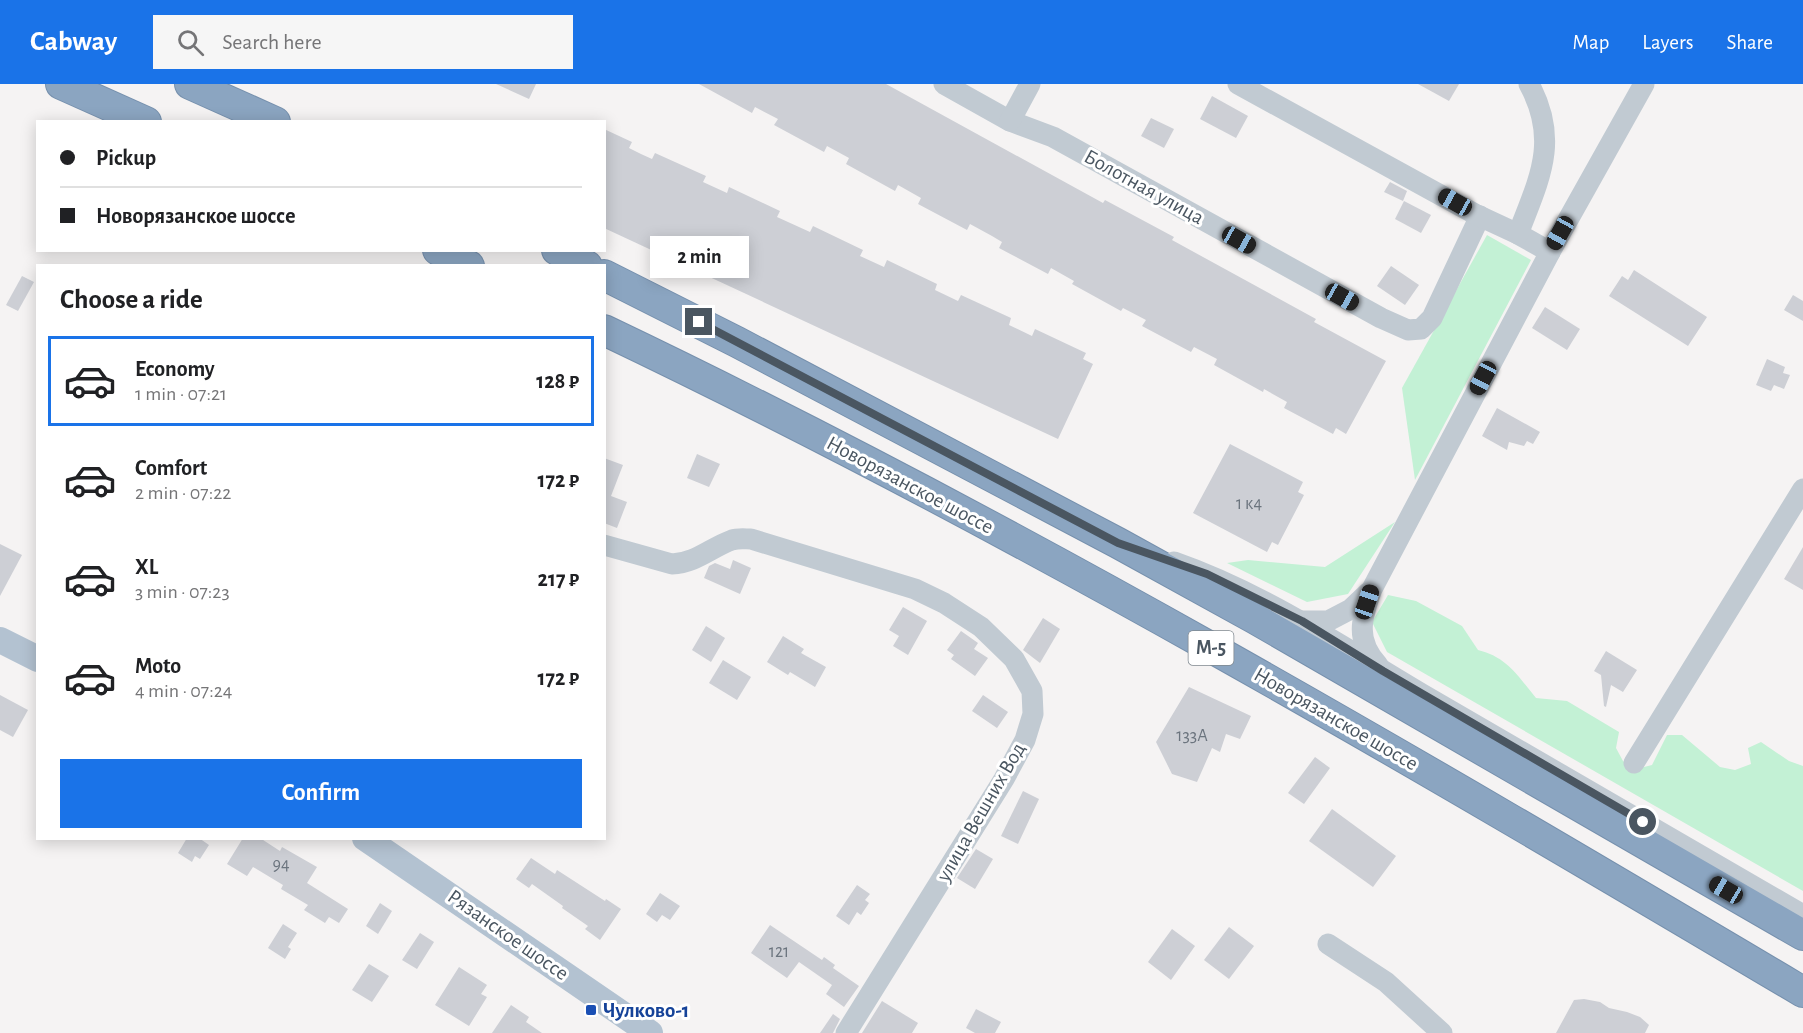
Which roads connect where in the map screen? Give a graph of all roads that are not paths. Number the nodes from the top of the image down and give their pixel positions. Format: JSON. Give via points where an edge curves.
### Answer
{"nodes":[{"id":1,"x":61,"y":84,"type":"edge"},
{"id":2,"x":190,"y":84,"type":"edge"},
{"id":3,"x":944,"y":84,"type":"edge"},
{"id":4,"x":1030,"y":84,"type":"edge"},
{"id":5,"x":1238,"y":84,"type":"edge"},
{"id":6,"x":1529,"y":84,"type":"edge"},
{"id":7,"x":1644,"y":84,"type":"edge"},
{"id":8,"x":142,"y":120,"type":"edge"},
{"id":9,"x":271,"y":120,"type":"edge"},
{"id":10,"x":1010,"y":121,"type":"junction"},
{"id":11,"x":1480,"y":216,"type":"junction"},
{"id":12,"x":1518,"y":234,"type":"junction"},
{"id":13,"x":442,"y":252,"type":"edge"},
{"id":14,"x":561,"y":252,"type":"edge"},
{"id":15,"x":1550,"y":252,"type":"junction"},
{"id":16,"x":465,"y":264,"type":"edge"},
{"id":17,"x":583,"y":264,"type":"edge"},
{"id":18,"x":606,"y":275,"type":"edge"},
{"id":19,"x":606,"y":331,"type":"edge"},
{"id":20,"x":1803,"y":489,"type":"edge"},
{"id":21,"x":1118,"y":543,"type":"junction"},
{"id":22,"x":606,"y":546,"type":"edge"},
{"id":23,"x":1371,"y":589,"type":"junction"},
{"id":24,"x":1302,"y":621,"type":"junction"},
{"id":25,"x":0,"y":640,"type":"edge"},
{"id":26,"x":36,"y":658,"type":"edge"},
{"id":27,"x":1383,"y":671,"type":"junction"},
{"id":28,"x":1634,"y":763,"type":"dead end"},
{"id":29,"x":368,"y":840,"type":"edge"},
{"id":30,"x":1803,"y":915,"type":"edge"},
{"id":31,"x":1803,"y":935,"type":"edge"},
{"id":32,"x":1328,"y":944,"type":"dead end"},
{"id":33,"x":1803,"y":992,"type":"edge"},
{"id":34,"x":650,"y":1033,"type":"edge"},
{"id":35,"x":846,"y":1033,"type":"edge"},
{"id":36,"x":1442,"y":1033,"type":"edge"}],
"edges":[{"from":1,"to":8,"type":"highway"},
{"from":2,"to":9,"type":"highway"},
{"from":3,"to":10,"type":"street","name":"Болотная улица"},
{"from":4,"to":10,"type":"street"},
{"from":5,"to":11,"type":"street"},
{"from":6,"to":12,"type":"street","via":[[1539,101],[1545,128],[1544,157]]},
{"from":7,"to":15,"type":"street"},
{"from":10,"to":11,"type":"street","name":"Болотная улица","via":[[1053,137],[1408,330],[1420,329],[1432,318]]},
{"from":11,"to":12,"type":"street"},
{"from":12,"to":15,"type":"street"},
{"from":13,"to":16,"type":"highway"},
{"from":14,"to":17,"type":"highway"},
{"from":15,"to":23,"type":"street"},
{"from":18,"to":21,"type":"highway","number":"М-5"},
{"from":19,"to":33,"type":"highway","name":"Новорязанское шоссе","number":"М-5","via":[[880,468],[1266,677]]},
{"from":20,"to":28,"type":"street"},
{"from":21,"to":24,"type":"street","via":[[1207,574]]},
{"from":21,"to":31,"type":"highway","number":"М-5"},
{"from":22,"to":35,"type":"street","name":"улица Вешних Вод","via":[[672,564],[695,560],[734,540],[751,539],[915,589],[981,627],[1014,659],[1032,691],[1033,714],[1025,740],[1004,779]]},
{"from":23,"to":24,"type":"street","via":[[1351,609],[1328,621]]},
{"from":23,"to":27,"type":"street","via":[[1362,615],[1362,635],[1367,654]]},
{"from":24,"to":27,"type":"street"},
{"from":25,"to":26,"type":"main road"},
{"from":27,"to":30,"type":"street"},
{"from":29,"to":34,"type":"main road","name":"Рязанское шоссе"},
{"from":32,"to":36,"type":"street","via":[[1386,982]]}]}
